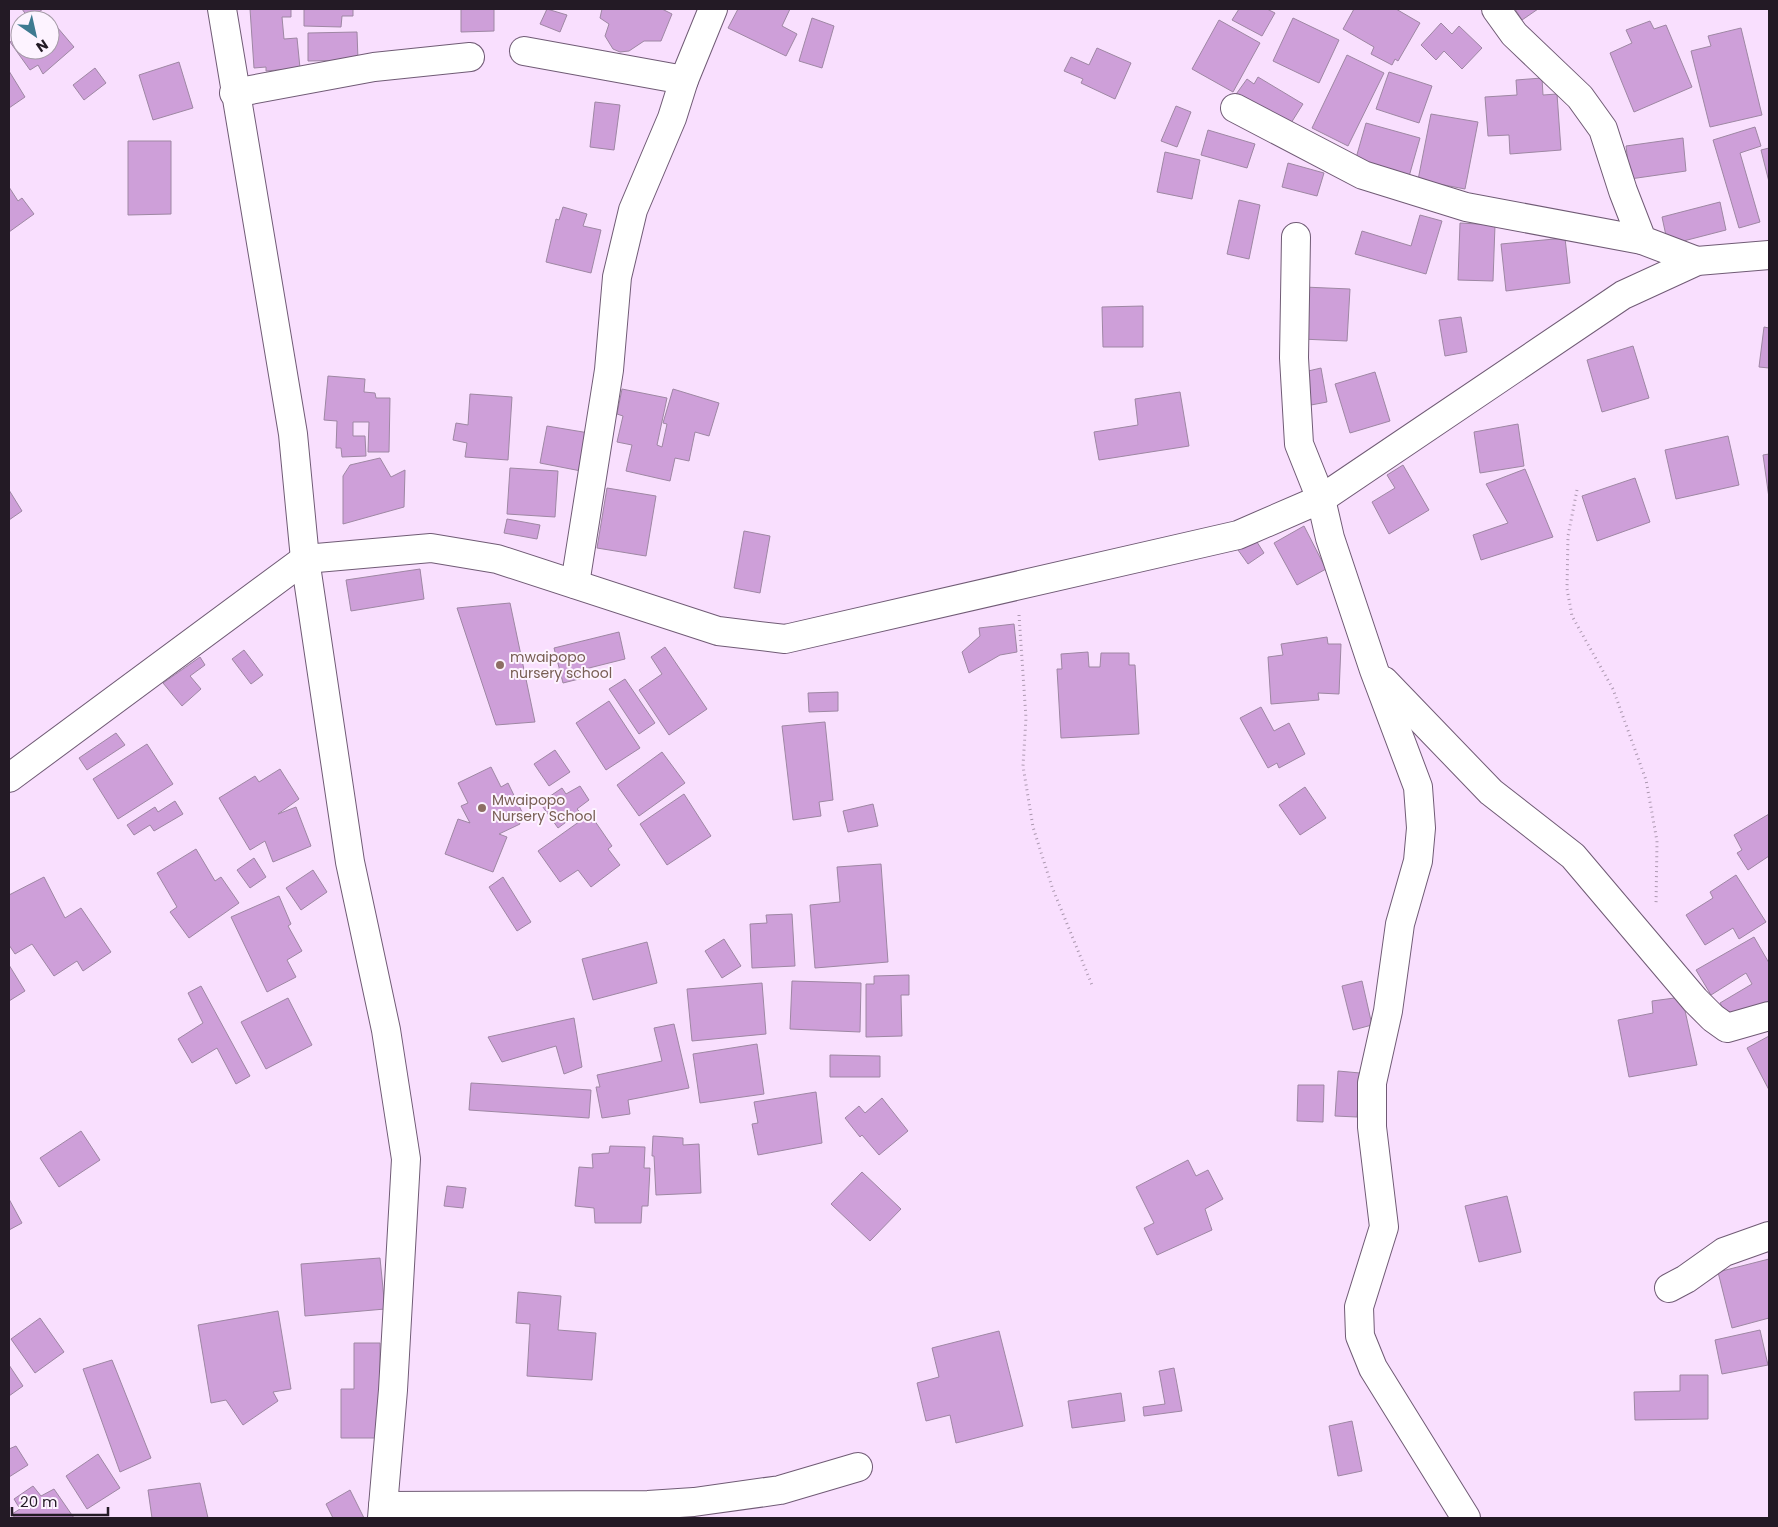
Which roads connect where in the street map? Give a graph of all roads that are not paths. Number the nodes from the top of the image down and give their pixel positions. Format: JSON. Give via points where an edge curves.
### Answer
{"nodes":[{"id":1,"x":222,"y":9,"type":"edge"},
{"id":2,"x":713,"y":9,"type":"edge"},
{"id":3,"x":1496,"y":9,"type":"edge"},
{"id":4,"x":524,"y":51,"type":"dead end"},
{"id":5,"x":470,"y":57,"type":"dead end"},
{"id":6,"x":684,"y":80,"type":"junction"},
{"id":7,"x":234,"y":93,"type":"junction"},
{"id":8,"x":1235,"y":108,"type":"dead end"},
{"id":9,"x":1296,"y":237,"type":"dead end"},
{"id":10,"x":1642,"y":240,"type":"junction"},
{"id":11,"x":1769,"y":255,"type":"edge"},
{"id":12,"x":1697,"y":261,"type":"junction"},
{"id":13,"x":1321,"y":499,"type":"junction"},
{"id":14,"x":305,"y":559,"type":"junction"},
{"id":15,"x":575,"y":584,"type":"junction"},
{"id":16,"x":1374,"y":670,"type":"junction"},
{"id":17,"x":9,"y":778,"type":"edge"},
{"id":18,"x":1769,"y":1016,"type":"edge"},
{"id":19,"x":1769,"y":1236,"type":"edge"},
{"id":20,"x":1669,"y":1288,"type":"dead end"},
{"id":21,"x":858,"y":1467,"type":"dead end"},
{"id":22,"x":383,"y":1512,"type":"edge"},
{"id":23,"x":1466,"y":1518,"type":"edge"}],
"edges":[{"from":1,"to":7,"type":"street"},
{"from":2,"to":6,"type":"street"},
{"from":3,"to":10,"type":"street","via":[[1514,34],[1580,97],[1603,129]]},
{"from":4,"to":6,"type":"street"},
{"from":5,"to":7,"type":"street","via":[[374,67]]},
{"from":6,"to":15,"type":"street","via":[[672,118],[633,210],[617,277],[609,370]]},
{"from":7,"to":14,"type":"street","via":[[293,434]]},
{"from":8,"to":10,"type":"street","via":[[1363,175],[1466,207]]},
{"from":9,"to":13,"type":"street","via":[[1294,358],[1299,444]]},
{"from":10,"to":12,"type":"street"},
{"from":11,"to":12,"type":"street"},
{"from":12,"to":13,"type":"street","via":[[1624,295]]},
{"from":13,"to":15,"type":"street","via":[[1238,534],[785,639],[718,631]]},
{"from":13,"to":16,"type":"street","via":[[1330,538]]},
{"from":14,"to":15,"type":"street","via":[[431,548],[497,559]]},
{"from":14,"to":17,"type":"street"},
{"from":14,"to":22,"type":"street","via":[[350,862],[386,1030],[406,1159]]},
{"from":16,"to":18,"type":"street","via":[[1491,792],[1573,856],[1695,1000],[1724,1026],[1734,1027]]},
{"from":16,"to":23,"type":"street","via":[[1418,787],[1421,828],[1418,861],[1400,924],[1388,1011],[1372,1083],[1372,1127],[1384,1227],[1359,1307],[1360,1336],[1373,1368]]},
{"from":19,"to":20,"type":"street","via":[[1724,1252]]},
{"from":21,"to":22,"type":"street","via":[[780,1490],[694,1502]]}]}
